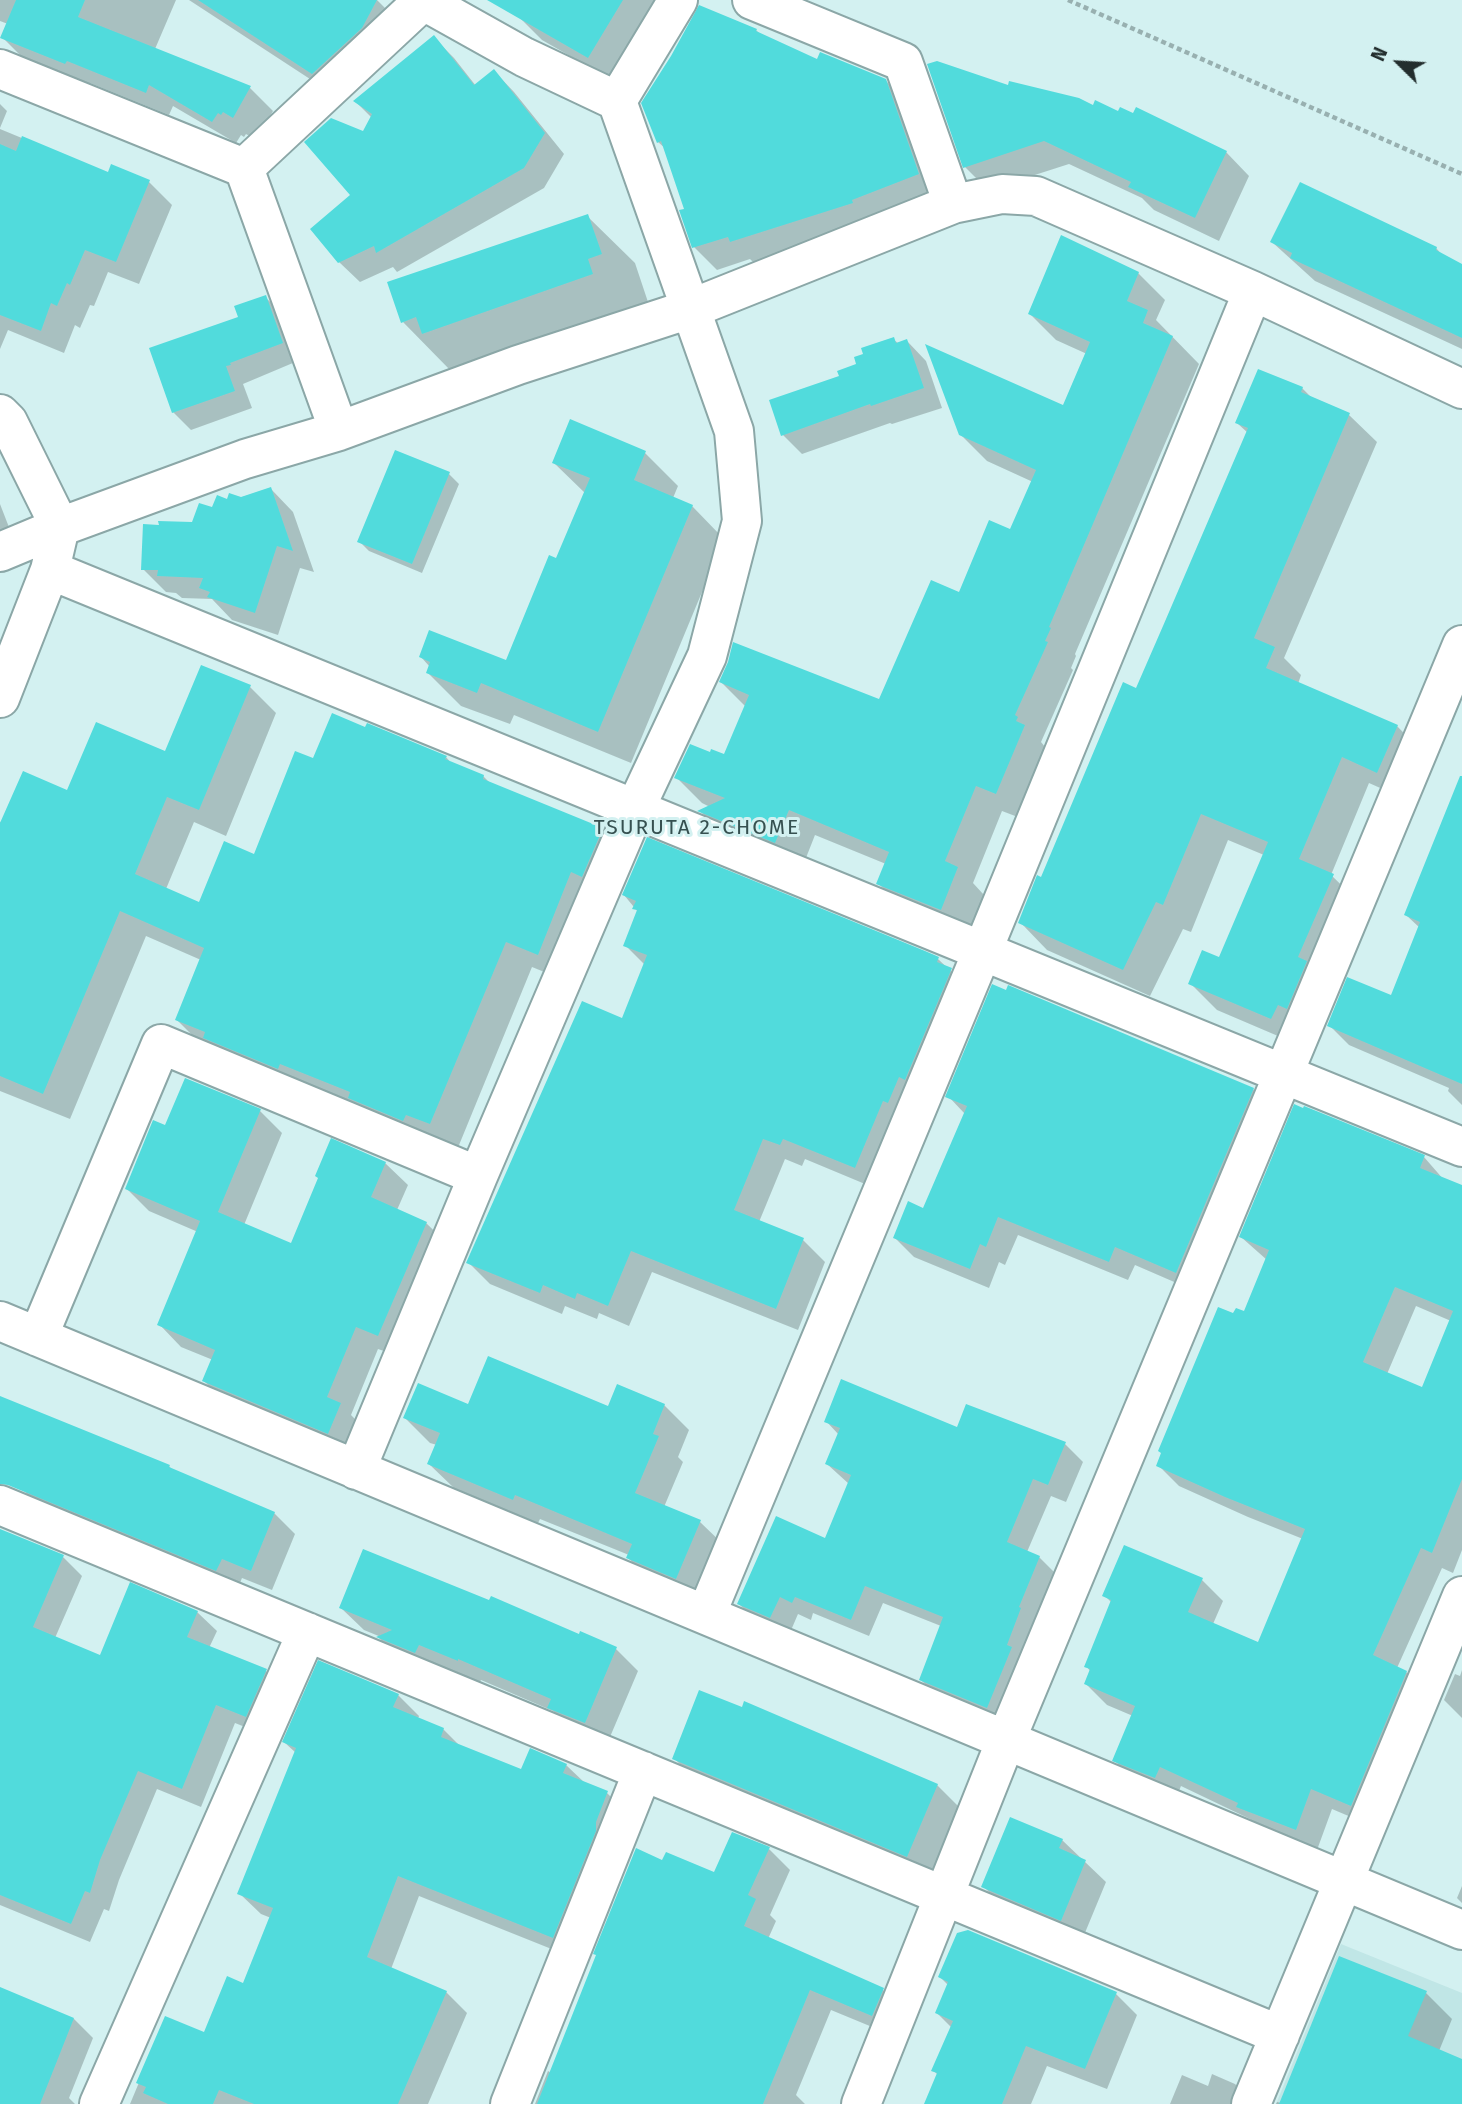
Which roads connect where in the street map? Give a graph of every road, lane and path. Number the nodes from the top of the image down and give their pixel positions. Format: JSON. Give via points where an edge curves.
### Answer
{"nodes":[{"id":1,"x":423,"y":0,"type":"edge"},
{"id":2,"x":678,"y":0,"type":"edge"},
{"id":3,"x":752,"y":0,"type":"edge"},
{"id":4,"x":1068,"y":0,"type":"edge"},
{"id":5,"x":0,"y":69,"type":"edge"},
{"id":6,"x":617,"y":101,"type":"junction"},
{"id":7,"x":244,"y":168,"type":"junction"},
{"id":8,"x":1462,"y":174,"type":"edge"},
{"id":9,"x":953,"y":204,"type":"junction"},
{"id":10,"x":1253,"y":291,"type":"junction"},
{"id":11,"x":690,"y":309,"type":"junction"},
{"id":12,"x":1462,"y":389,"type":"edge"},
{"id":13,"x":0,"y":415,"type":"edge"},
{"id":14,"x":339,"y":431,"type":"junction"},
{"id":15,"x":60,"y":527,"type":"junction"},
{"id":16,"x":0,"y":552,"type":"edge"},
{"id":17,"x":50,"y":570,"type":"junction"},
{"id":18,"x":1462,"y":645,"type":"edge"},
{"id":19,"x":0,"y":698,"type":"edge"},
{"id":20,"x":635,"y":809,"type":"junction"},
{"id":21,"x":982,"y":952,"type":"junction"},
{"id":22,"x":1285,"y":1073,"type":"junction"},
{"id":23,"x":1462,"y":1147,"type":"edge"},
{"id":24,"x":478,"y":1176,"type":"junction"},
{"id":25,"x":0,"y":1321,"type":"edge"},
{"id":26,"x":38,"y":1337,"type":"junction"},
{"id":27,"x":356,"y":1470,"type":"junction"},
{"id":28,"x":1,"y":1508,"type":"edge"},
{"id":29,"x":1462,"y":1596,"type":"edge"},
{"id":30,"x":706,"y":1615,"type":"junction"},
{"id":31,"x":307,"y":1632,"type":"junction"},
{"id":32,"x":1006,"y":1740,"type":"junction"},
{"id":33,"x":643,"y":1771,"type":"junction"},
{"id":34,"x":1345,"y":1881,"type":"junction"},
{"id":35,"x":945,"y":1896,"type":"junction"},
{"id":36,"x":1462,"y":1930,"type":"edge"},
{"id":37,"x":1280,"y":2035,"type":"junction"},
{"id":38,"x":99,"y":2104,"type":"edge"},
{"id":39,"x":510,"y":2104,"type":"edge"},
{"id":40,"x":861,"y":2104,"type":"edge"},
{"id":41,"x":1251,"y":2104,"type":"edge"}],
"edges":[{"from":1,"to":6,"type":"street","via":[[524,57]]},
{"from":1,"to":7,"type":"street"},
{"from":2,"to":6,"type":"street"},
{"from":3,"to":9,"type":"street","via":[[903,62]]},
{"from":4,"to":8,"type":"path"},
{"from":5,"to":7,"type":"street"},
{"from":6,"to":11,"type":"street"},
{"from":7,"to":14,"type":"street"},
{"from":9,"to":10,"type":"street","via":[[1002,194],[1037,196]]},
{"from":9,"to":11,"type":"street"},
{"from":10,"to":12,"type":"street"},
{"from":10,"to":21,"type":"street"},
{"from":11,"to":14,"type":"street","via":[[518,365]]},
{"from":11,"to":20,"type":"street","via":[[734,431],[742,521],[707,656]]},
{"from":13,"to":15,"type":"street","via":[[8,422]]},
{"from":14,"to":15,"type":"street","via":[[246,458]]},
{"from":15,"to":16,"type":"street"},
{"from":15,"to":17,"type":"street"},
{"from":17,"to":19,"type":"street"},
{"from":17,"to":20,"type":"street"},
{"from":18,"to":22,"type":"street"},
{"from":20,"to":21,"type":"street"},
{"from":20,"to":24,"type":"street"},
{"from":21,"to":22,"type":"street"},
{"from":21,"to":30,"type":"street"},
{"from":22,"to":23,"type":"street"},
{"from":22,"to":32,"type":"street"},
{"from":24,"to":26,"type":"street","via":[[161,1044]]},
{"from":24,"to":27,"type":"street"},
{"from":25,"to":26,"type":"street"},
{"from":26,"to":27,"type":"street"},
{"from":27,"to":30,"type":"street"},
{"from":28,"to":31,"type":"street"},
{"from":29,"to":34,"type":"street"},
{"from":30,"to":32,"type":"street"},
{"from":31,"to":33,"type":"street"},
{"from":31,"to":38,"type":"street"},
{"from":32,"to":34,"type":"street"},
{"from":32,"to":35,"type":"street"},
{"from":33,"to":35,"type":"street"},
{"from":33,"to":39,"type":"street"},
{"from":34,"to":36,"type":"street"},
{"from":34,"to":37,"type":"street"},
{"from":35,"to":37,"type":"street"},
{"from":35,"to":40,"type":"street"},
{"from":37,"to":41,"type":"street"}]}
